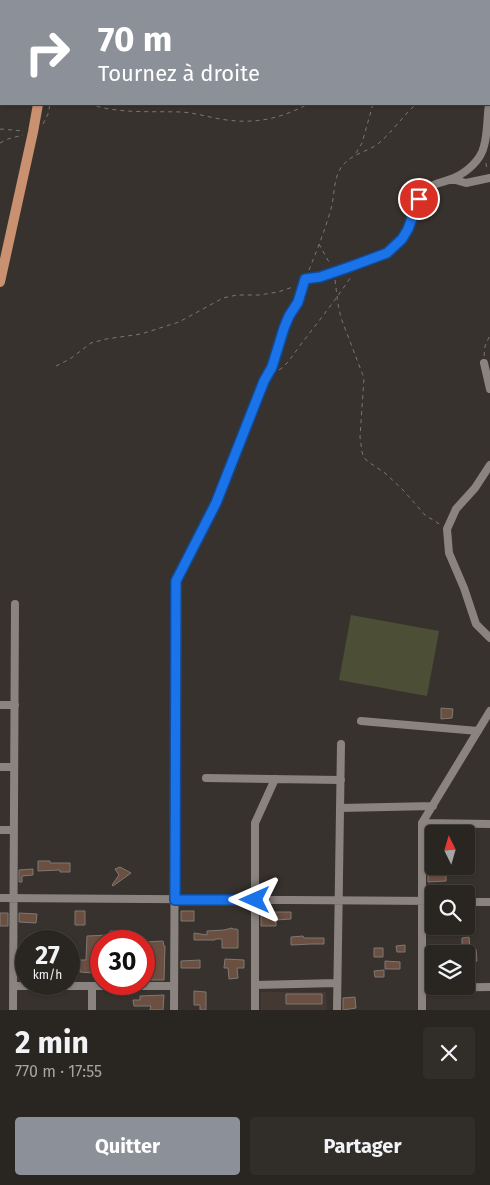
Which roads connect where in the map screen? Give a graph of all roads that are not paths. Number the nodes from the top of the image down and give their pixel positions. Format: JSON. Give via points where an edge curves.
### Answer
{"nodes":[{"id":1,"x":38,"y":105,"type":"edge"},
{"id":2,"x":489,"y":105,"type":"edge"},
{"id":3,"x":488,"y":178,"type":"edge"},
{"id":4,"x":452,"y":179,"type":"junction"},
{"id":5,"x":0,"y":282,"type":"edge"},
{"id":6,"x":484,"y":363,"type":"road end"},
{"id":7,"x":490,"y":389,"type":"edge"},
{"id":8,"x":490,"y":465,"type":"edge"},
{"id":9,"x":15,"y":604,"type":"dead end"},
{"id":10,"x":490,"y":638,"type":"edge"},
{"id":11,"x":0,"y":704,"type":"edge"},
{"id":12,"x":14,"y":705,"type":"junction"},
{"id":13,"x":490,"y":711,"type":"edge"},
{"id":14,"x":361,"y":721,"type":"dead end"},
{"id":15,"x":478,"y":732,"type":"junction"},
{"id":16,"x":341,"y":744,"type":"dead end"},
{"id":17,"x":0,"y":767,"type":"edge"},
{"id":18,"x":14,"y":767,"type":"junction"},
{"id":19,"x":206,"y":778,"type":"dead end"},
{"id":20,"x":275,"y":779,"type":"junction"},
{"id":21,"x":340,"y":780,"type":"junction"},
{"id":22,"x":433,"y":806,"type":"junction"},
{"id":23,"x":340,"y":808,"type":"junction"},
{"id":24,"x":422,"y":823,"type":"junction"},
{"id":25,"x":490,"y":824,"type":"edge"},
{"id":26,"x":0,"y":830,"type":"edge"},
{"id":27,"x":14,"y":830,"type":"junction"},
{"id":28,"x":0,"y":898,"type":"edge"},
{"id":29,"x":13,"y":898,"type":"junction"},
{"id":30,"x":175,"y":900,"type":"junction"},
{"id":31,"x":255,"y":900,"type":"junction"},
{"id":32,"x":339,"y":901,"type":"junction"},
{"id":33,"x":422,"y":901,"type":"junction"},
{"id":34,"x":475,"y":902,"type":"edge"},
{"id":35,"x":490,"y":902,"type":"edge"},
{"id":36,"x":338,"y":983,"type":"junction"},
{"id":37,"x":255,"y":985,"type":"junction"},
{"id":38,"x":13,"y":986,"type":"junction"},
{"id":39,"x":90,"y":986,"type":"edge"},
{"id":40,"x":155,"y":986,"type":"edge"},
{"id":41,"x":174,"y":986,"type":"junction"},
{"id":42,"x":422,"y":988,"type":"junction"},
{"id":43,"x":490,"y":988,"type":"edge"},
{"id":44,"x":92,"y":995,"type":"edge"},
{"id":45,"x":13,"y":1010,"type":"edge"},
{"id":46,"x":92,"y":1010,"type":"edge"},
{"id":47,"x":174,"y":1010,"type":"edge"},
{"id":48,"x":255,"y":1010,"type":"edge"},
{"id":49,"x":337,"y":1010,"type":"edge"},
{"id":50,"x":422,"y":1010,"type":"edge"}],
"edges":[{"from":1,"to":5,"type":"main road"},
{"from":2,"to":4,"type":"street","via":[[484,147],[476,161]]},
{"from":3,"to":4,"type":"street","via":[[466,183]]},
{"from":4,"to":30,"type":"street","via":[[436,183],[425,192],[402,239],[387,253],[320,277],[305,279],[216,503],[176,581]]},
{"from":6,"to":7,"type":"street"},
{"from":8,"to":10,"type":"street","via":[[456,509],[447,529],[449,552],[476,624]]},
{"from":9,"to":12,"type":"street"},
{"from":11,"to":12,"type":"street"},
{"from":12,"to":18,"type":"street"},
{"from":13,"to":15,"type":"street"},
{"from":14,"to":15,"type":"street"},
{"from":15,"to":22,"type":"street"},
{"from":16,"to":21,"type":"street"},
{"from":17,"to":18,"type":"street"},
{"from":18,"to":27,"type":"street"},
{"from":19,"to":20,"type":"street"},
{"from":20,"to":21,"type":"street"},
{"from":20,"to":31,"type":"street","via":[[255,823]]},
{"from":21,"to":23,"type":"street"},
{"from":22,"to":23,"type":"street"},
{"from":22,"to":24,"type":"street"},
{"from":23,"to":32,"type":"street"},
{"from":24,"to":25,"type":"street"},
{"from":24,"to":33,"type":"street"},
{"from":26,"to":27,"type":"street"},
{"from":27,"to":29,"type":"street"},
{"from":28,"to":29,"type":"street"},
{"from":29,"to":30,"type":"street"},
{"from":29,"to":38,"type":"street"},
{"from":30,"to":31,"type":"street"},
{"from":30,"to":41,"type":"street"},
{"from":31,"to":32,"type":"street"},
{"from":31,"to":37,"type":"street"},
{"from":32,"to":33,"type":"street"},
{"from":32,"to":36,"type":"street"},
{"from":33,"to":42,"type":"street"},
{"from":34,"to":35,"type":"street"},
{"from":36,"to":37,"type":"street"},
{"from":36,"to":49,"type":"street"},
{"from":37,"to":48,"type":"street"},
{"from":38,"to":39,"type":"street"},
{"from":38,"to":45,"type":"street"},
{"from":40,"to":41,"type":"street"},
{"from":41,"to":47,"type":"street"},
{"from":42,"to":43,"type":"street"},
{"from":42,"to":50,"type":"street"},
{"from":44,"to":46,"type":"street"}]}
